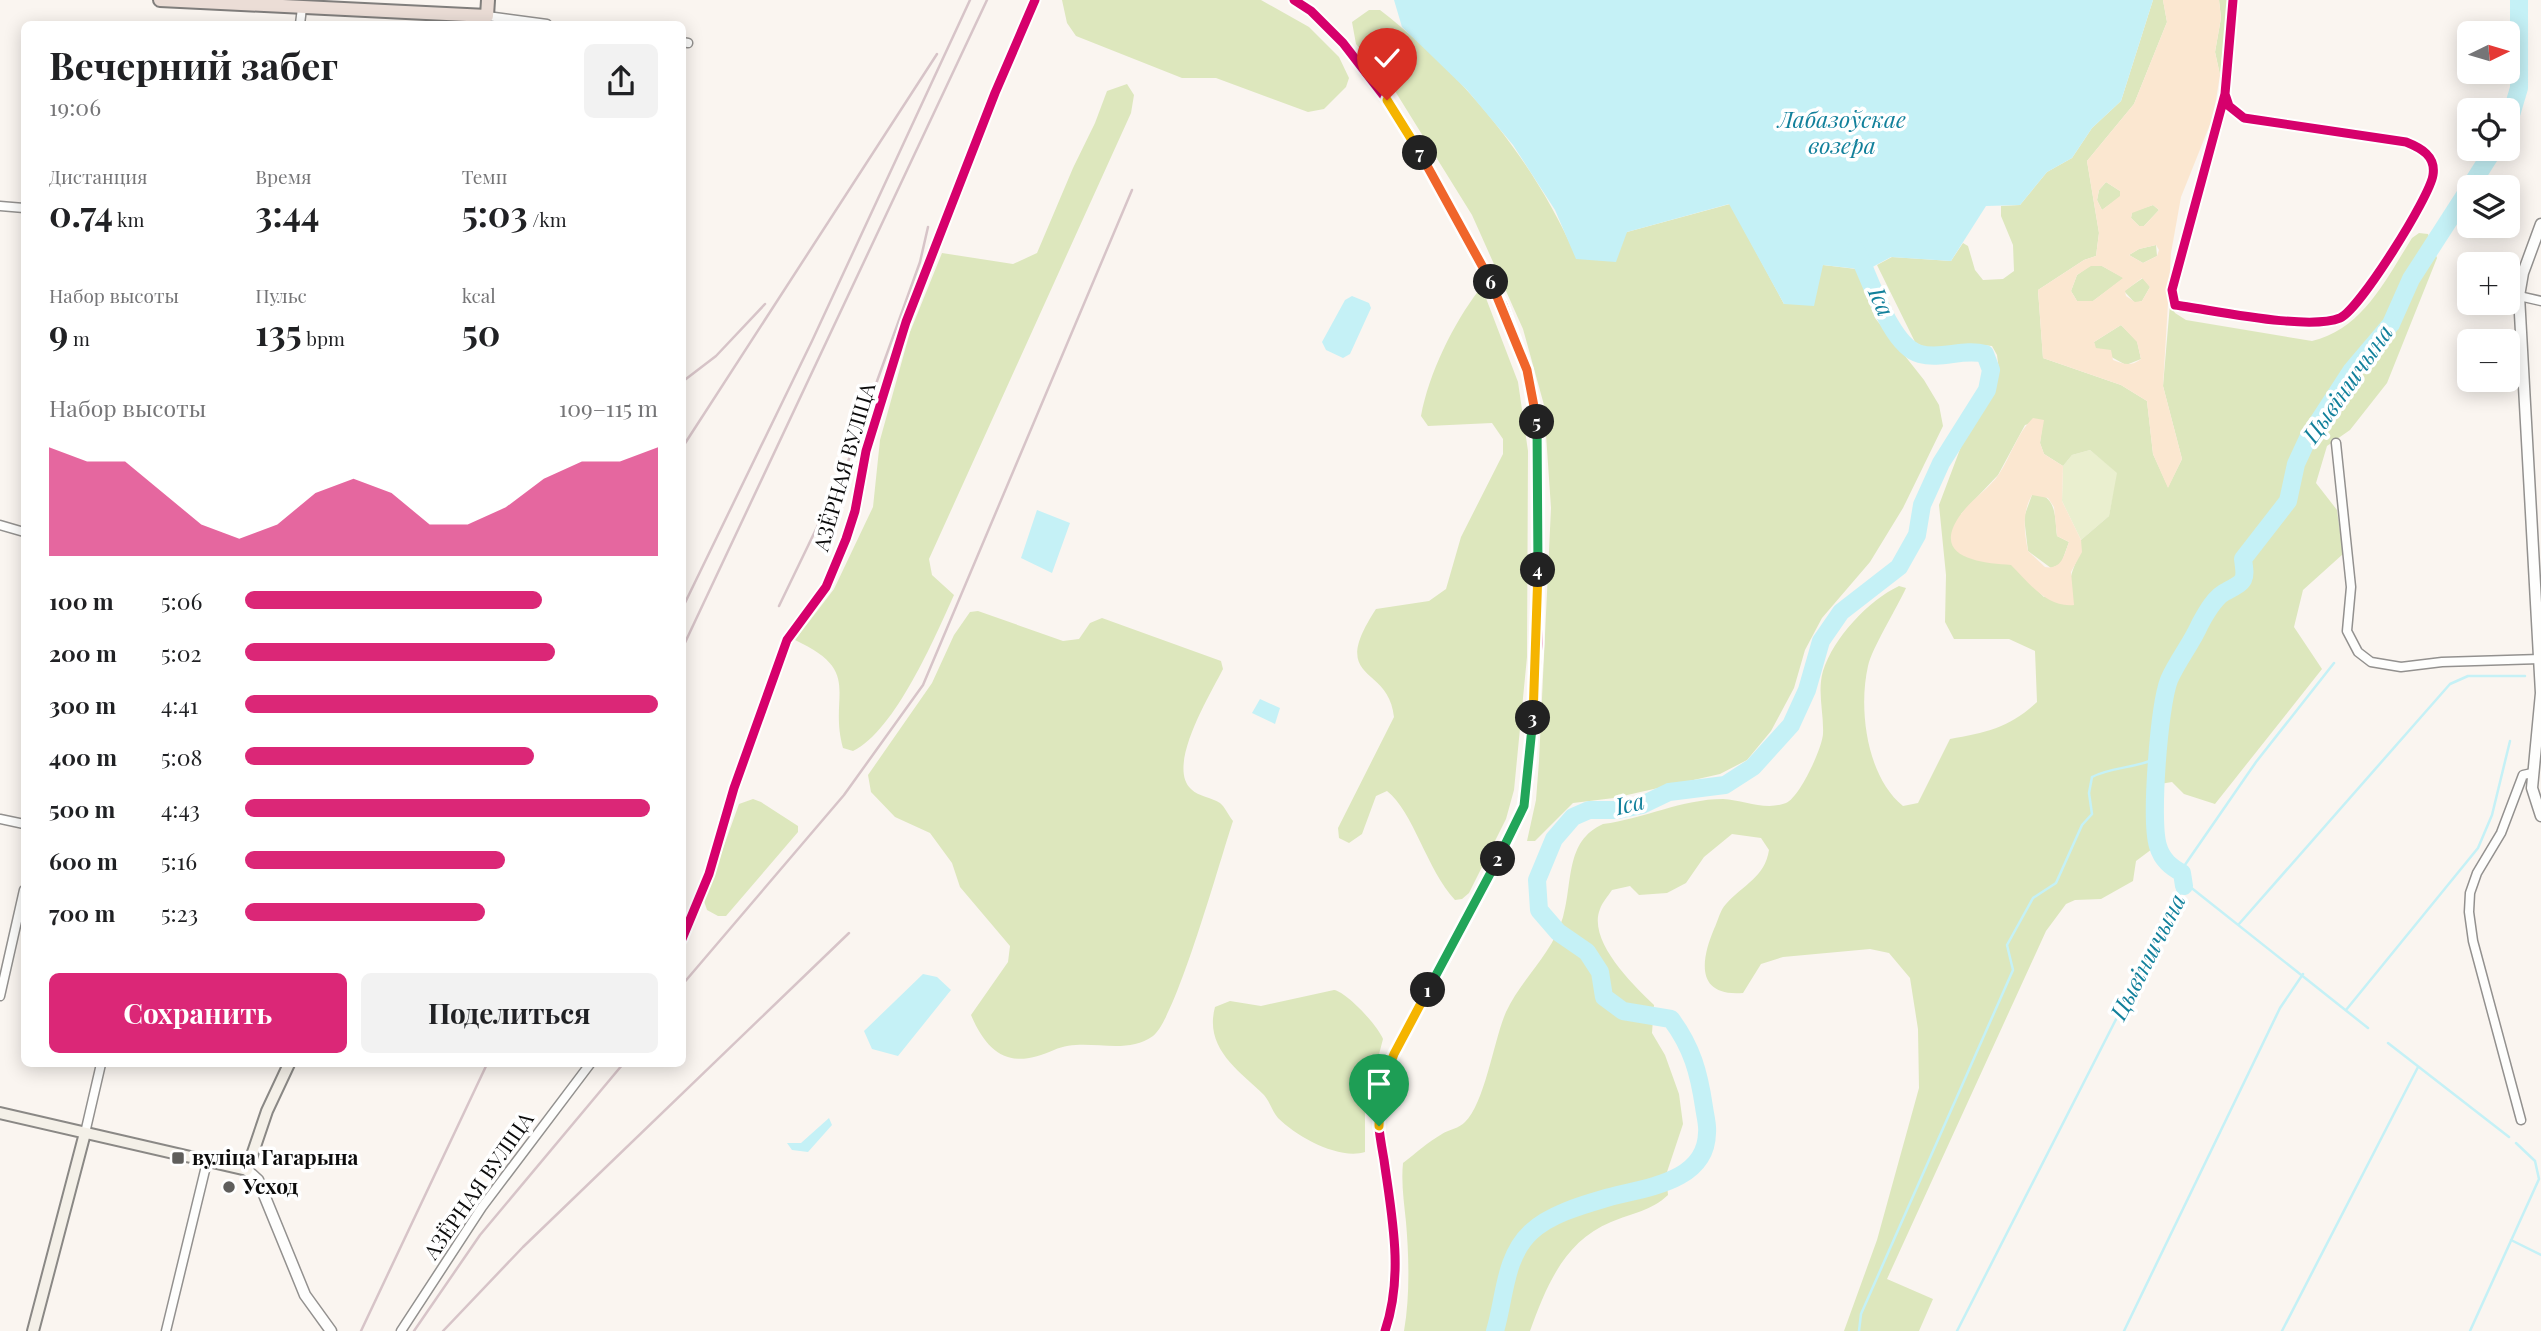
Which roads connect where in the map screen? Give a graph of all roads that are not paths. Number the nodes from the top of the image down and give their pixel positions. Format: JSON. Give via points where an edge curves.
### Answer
{"nodes":[{"id":1,"x":160,"y":0,"type":"edge"},
{"id":2,"x":488,"y":0,"type":"edge"},
{"id":3,"x":1035,"y":0,"type":"edge"},
{"id":4,"x":1294,"y":0,"type":"edge"},
{"id":5,"x":2233,"y":0,"type":"edge"},
{"id":6,"x":302,"y":8,"type":"junction"},
{"id":7,"x":487,"y":20,"type":"edge"},
{"id":8,"x":300,"y":21,"type":"edge"},
{"id":9,"x":2225,"y":94,"type":"junction"},
{"id":10,"x":0,"y":206,"type":"edge"},
{"id":11,"x":21,"y":208,"type":"edge"},
{"id":12,"x":2541,"y":224,"type":"edge"},
{"id":13,"x":2520,"y":290,"type":"edge"},
{"id":14,"x":2520,"y":296,"type":"edge"},
{"id":15,"x":2541,"y":301,"type":"edge"},
{"id":16,"x":2520,"y":313,"type":"edge"},
{"id":17,"x":2336,"y":443,"type":"dead end"},
{"id":18,"x":0,"y":524,"type":"edge"},
{"id":19,"x":21,"y":531,"type":"edge"},
{"id":20,"x":2539,"y":636,"type":"edge"},
{"id":21,"x":2540,"y":659,"type":"edge"},
{"id":22,"x":2532,"y":773,"type":"junction"},
{"id":23,"x":2541,"y":816,"type":"edge"},
{"id":24,"x":0,"y":818,"type":"edge"},
{"id":25,"x":21,"y":823,"type":"edge"},
{"id":26,"x":21,"y":903,"type":"edge"},
{"id":27,"x":686,"y":929,"type":"edge"},
{"id":28,"x":0,"y":996,"type":"edge"},
{"id":29,"x":100,"y":1067,"type":"edge"},
{"id":30,"x":288,"y":1067,"type":"edge"},
{"id":31,"x":588,"y":1067,"type":"edge"},
{"id":32,"x":0,"y":1112,"type":"edge"},
{"id":33,"x":2521,"y":1120,"type":"dead end"},
{"id":34,"x":85,"y":1133,"type":"junction"},
{"id":35,"x":207,"y":1162,"type":"junction"},
{"id":36,"x":247,"y":1170,"type":"junction"},
{"id":37,"x":33,"y":1331,"type":"edge"},
{"id":38,"x":166,"y":1331,"type":"edge"},
{"id":39,"x":331,"y":1331,"type":"edge"},
{"id":40,"x":401,"y":1331,"type":"edge"},
{"id":41,"x":1385,"y":1331,"type":"edge"}],
"edges":[{"from":1,"to":6,"type":"highway"},
{"from":2,"to":7,"type":"highway"},
{"from":3,"to":27,"type":"street","name":"АЗЁРНАЯ ВУЛІЦА","via":[[906,322],[866,451],[846,539],[826,587],[787,640]]},
{"from":4,"to":41,"type":"street","via":[[1343,43],[1387,100],[1474,248],[1503,305],[1527,370],[1539,444],[1538,643],[1524,806],[1394,1054],[1380,1091],[1379,1126],[1396,1268],[1393,1309]]},
{"from":5,"to":9,"type":"street"},
{"from":6,"to":7,"type":"highway"},
{"from":6,"to":8,"type":"street"},
{"from":9,"to":9,"type":"street","via":[[2228,106],[2244,118],[2406,142],[2423,148],[2431,161],[2433,175],[2379,272],[2343,317],[2314,323],[2175,305],[2172,290]]},
{"from":10,"to":11,"type":"street"},
{"from":12,"to":13,"type":"street"},
{"from":14,"to":15,"type":"street"},
{"from":16,"to":20,"type":"street"},
{"from":17,"to":21,"type":"street","via":[[2351,587],[2347,631],[2358,652],[2371,662],[2401,667]]},
{"from":18,"to":19,"type":"street"},
{"from":20,"to":21,"type":"street"},
{"from":21,"to":22,"type":"street"},
{"from":22,"to":23,"type":"street"},
{"from":22,"to":33,"type":"street","via":[[2524,775],[2501,833],[2477,873],[2469,912]]},
{"from":24,"to":25,"type":"street"},
{"from":26,"to":28,"type":"street"},
{"from":29,"to":34,"type":"street"},
{"from":30,"to":36,"type":"main road"},
{"from":31,"to":40,"type":"street","name":"АЗЁРНАЯ ВУЛІЦА","via":[[482,1207]]},
{"from":32,"to":34,"type":"main road"},
{"from":34,"to":35,"type":"main road"},
{"from":34,"to":37,"type":"main road"},
{"from":35,"to":36,"type":"main road"},
{"from":35,"to":38,"type":"street"},
{"from":36,"to":39,"type":"street","via":[[258,1180],[305,1295]]}]}
